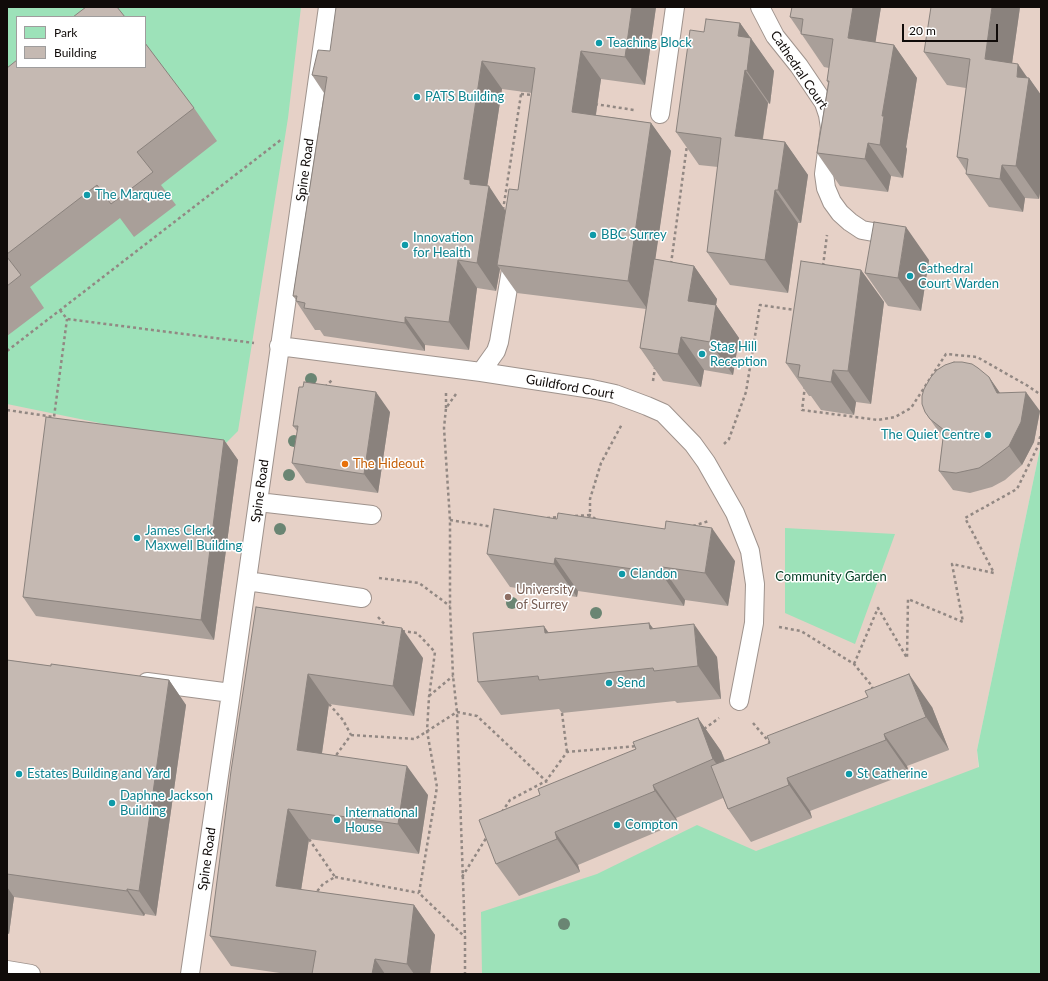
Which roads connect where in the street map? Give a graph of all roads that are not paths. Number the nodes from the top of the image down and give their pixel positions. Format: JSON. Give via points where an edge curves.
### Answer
{"nodes":[{"id":1,"x":328,"y":7,"type":"edge"},
{"id":2,"x":675,"y":7,"type":"edge"},
{"id":3,"x":760,"y":7,"type":"edge"},
{"id":4,"x":660,"y":114,"type":"road end"},
{"id":5,"x":896,"y":236,"type":"edge"},
{"id":6,"x":514,"y":246,"type":"edge"},
{"id":7,"x":280,"y":346,"type":"junction"},
{"id":8,"x":476,"y":372,"type":"junction"},
{"id":9,"x":258,"y":502,"type":"junction"},
{"id":10,"x":372,"y":515,"type":"dead end"},
{"id":11,"x":247,"y":581,"type":"junction"},
{"id":12,"x":362,"y":598,"type":"road end"},
{"id":13,"x":129,"y":679,"type":"edge"},
{"id":14,"x":231,"y":693,"type":"junction"},
{"id":15,"x":739,"y":701,"type":"road end"},
{"id":16,"x":7,"y":970,"type":"edge"},
{"id":17,"x":30,"y":974,"type":"edge"},
{"id":18,"x":190,"y":974,"type":"edge"}],
"edges":[{"from":1,"to":7,"type":"lane","name":"Spine Road"},
{"from":2,"to":4,"type":"lane"},
{"from":3,"to":5,"type":"lane","name":"Cathedral Court","via":[[776,36],[824,103],[830,128],[824,174],[832,202],[840,213],[862,230]]},
{"from":6,"to":8,"type":"lane","via":[[499,342],[492,358]]},
{"from":7,"to":8,"type":"lane","name":"Guildford Court"},
{"from":7,"to":9,"type":"lane","name":"Spine Road"},
{"from":8,"to":15,"type":"lane","name":"Guildford Court","via":[[615,394],[663,413],[693,444],[735,513],[750,551],[755,584],[754,623]]},
{"from":9,"to":10,"type":"lane"},
{"from":9,"to":11,"type":"lane","name":"Spine Road"},
{"from":11,"to":12,"type":"lane"},
{"from":11,"to":14,"type":"lane","name":"Spine Road"},
{"from":13,"to":14,"type":"lane"},
{"from":14,"to":18,"type":"lane","name":"Spine Road"},
{"from":16,"to":17,"type":"lane"}]}
